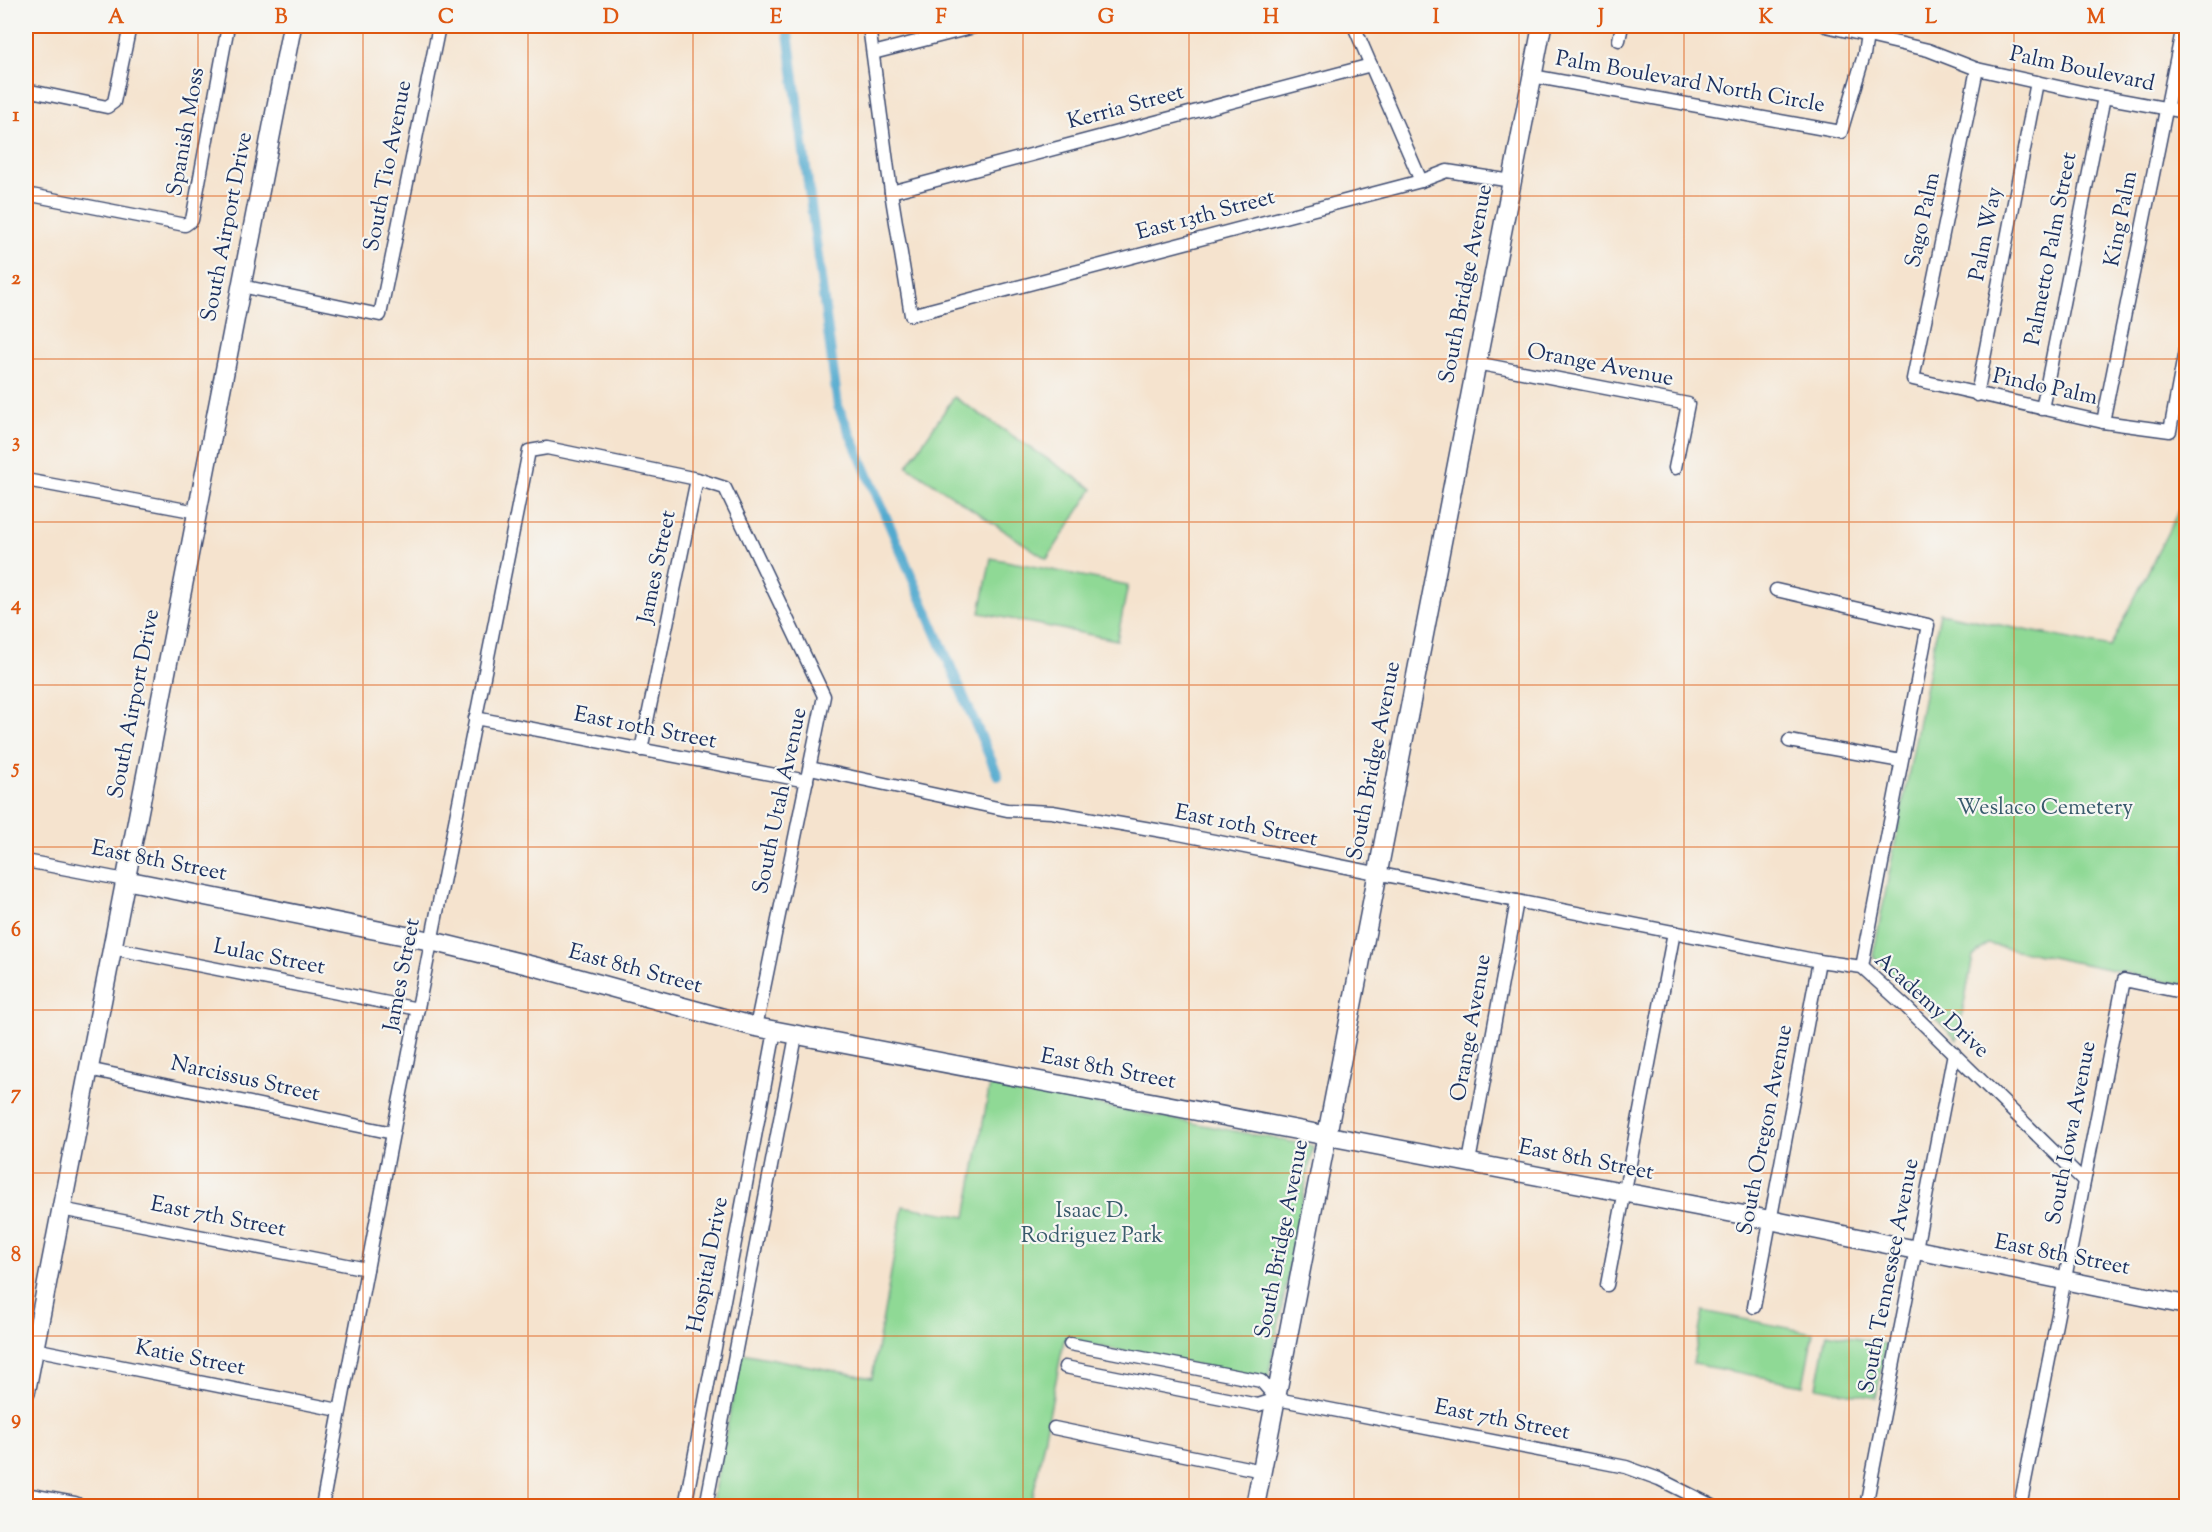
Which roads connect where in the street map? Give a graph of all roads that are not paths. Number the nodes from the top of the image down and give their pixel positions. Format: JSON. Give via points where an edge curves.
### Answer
{"nodes":[{"id":1,"x":130,"y":26,"type":"edge"},
{"id":2,"x":228,"y":26,"type":"edge"},
{"id":3,"x":292,"y":26,"type":"edge"},
{"id":4,"x":439,"y":26,"type":"edge"},
{"id":5,"x":869,"y":26,"type":"edge"},
{"id":6,"x":978,"y":26,"type":"edge"},
{"id":7,"x":1354,"y":26,"type":"edge"},
{"id":8,"x":1542,"y":26,"type":"edge"},
{"id":9,"x":1622,"y":26,"type":"edge"},
{"id":10,"x":1826,"y":26,"type":"edge"},
{"id":11,"x":2183,"y":26,"type":"edge"},
{"id":12,"x":1867,"y":35,"type":"junction"},
{"id":13,"x":1619,"y":40,"type":"dead end"},
{"id":14,"x":873,"y":53,"type":"junction"},
{"id":15,"x":1371,"y":65,"type":"junction"},
{"id":16,"x":1977,"y":69,"type":"junction"},
{"id":17,"x":1532,"y":76,"type":"junction"},
{"id":18,"x":2037,"y":82,"type":"junction"},
{"id":19,"x":26,"y":90,"type":"edge"},
{"id":20,"x":2104,"y":98,"type":"junction"},
{"id":21,"x":2166,"y":108,"type":"junction"},
{"id":22,"x":2187,"y":112,"type":"edge"},
{"id":23,"x":1421,"y":181,"type":"junction"},
{"id":24,"x":1512,"y":181,"type":"junction"},
{"id":25,"x":891,"y":192,"type":"junction"},
{"id":26,"x":26,"y":194,"type":"edge"},
{"id":27,"x":241,"y":286,"type":"junction"},
{"id":28,"x":2187,"y":345,"type":"edge"},
{"id":29,"x":1476,"y":363,"type":"junction"},
{"id":30,"x":1913,"y":379,"type":"joint"},
{"id":31,"x":1977,"y":395,"type":"junction"},
{"id":32,"x":2042,"y":409,"type":"junction"},
{"id":33,"x":2103,"y":422,"type":"junction"},
{"id":34,"x":1675,"y":468,"type":"dead end"},
{"id":35,"x":26,"y":480,"type":"edge"},
{"id":36,"x":697,"y":480,"type":"junction"},
{"id":37,"x":197,"y":512,"type":"junction"},
{"id":38,"x":1776,"y":590,"type":"dead end"},
{"id":39,"x":475,"y":717,"type":"junction"},
{"id":40,"x":1789,"y":741,"type":"dead end"},
{"id":41,"x":641,"y":750,"type":"junction"},
{"id":42,"x":1901,"y":761,"type":"junction"},
{"id":43,"x":810,"y":768,"type":"junction"},
{"id":44,"x":807,"y":781,"type":"junction"},
{"id":45,"x":26,"y":861,"type":"edge"},
{"id":46,"x":1377,"y":874,"type":"junction"},
{"id":47,"x":125,"y":880,"type":"junction"},
{"id":48,"x":1517,"y":901,"type":"junction"},
{"id":49,"x":1674,"y":932,"type":"junction"},
{"id":50,"x":431,"y":941,"type":"junction"},
{"id":51,"x":112,"y":948,"type":"junction"},
{"id":52,"x":1819,"y":961,"type":"junction"},
{"id":53,"x":1862,"y":967,"type":"junction"},
{"id":54,"x":2187,"y":993,"type":"edge"},
{"id":55,"x":418,"y":1009,"type":"junction"},
{"id":56,"x":756,"y":1027,"type":"junction"},
{"id":57,"x":775,"y":1031,"type":"junction"},
{"id":58,"x":796,"y":1035,"type":"junction"},
{"id":59,"x":1954,"y":1053,"type":"junction"},
{"id":60,"x":88,"y":1069,"type":"junction"},
{"id":61,"x":393,"y":1133,"type":"junction"},
{"id":62,"x":1327,"y":1137,"type":"junction"},
{"id":63,"x":1469,"y":1162,"type":"junction"},
{"id":64,"x":2084,"y":1181,"type":"junction"},
{"id":65,"x":1626,"y":1192,"type":"junction"},
{"id":66,"x":61,"y":1209,"type":"junction"},
{"id":67,"x":1770,"y":1220,"type":"junction"},
{"id":68,"x":1916,"y":1251,"type":"junction"},
{"id":69,"x":367,"y":1269,"type":"junction"},
{"id":70,"x":2065,"y":1281,"type":"junction"},
{"id":71,"x":1607,"y":1285,"type":"dead end"},
{"id":72,"x":2187,"y":1305,"type":"edge"},
{"id":73,"x":1754,"y":1307,"type":"dead end"},
{"id":74,"x":1070,"y":1344,"type":"dead end"},
{"id":75,"x":34,"y":1349,"type":"junction"},
{"id":76,"x":1065,"y":1367,"type":"dead end"},
{"id":77,"x":26,"y":1391,"type":"edge"},
{"id":78,"x":1277,"y":1399,"type":"junction"},
{"id":79,"x":339,"y":1410,"type":"junction"},
{"id":80,"x":1054,"y":1428,"type":"dead end"},
{"id":81,"x":1262,"y":1471,"type":"junction"},
{"id":82,"x":26,"y":1497,"type":"edge"},
{"id":83,"x":75,"y":1506,"type":"edge"},
{"id":84,"x":322,"y":1506,"type":"edge"},
{"id":85,"x":685,"y":1506,"type":"edge"},
{"id":86,"x":706,"y":1506,"type":"edge"},
{"id":87,"x":1255,"y":1506,"type":"edge"},
{"id":88,"x":1713,"y":1506,"type":"edge"},
{"id":89,"x":1866,"y":1506,"type":"edge"},
{"id":90,"x":2020,"y":1506,"type":"edge"}],
"edges":[{"from":1,"to":19,"type":"street","via":[[114,102],[107,107]]},
{"from":2,"to":26,"type":"street","name":"Spanish Moss","via":[[192,220],[185,225]]},
{"from":3,"to":27,"type":"street","name":"South Airport Drive"},
{"from":4,"to":27,"type":"street","name":"South Tio Avenue","via":[[380,315]]},
{"from":5,"to":14,"type":"street"},
{"from":6,"to":14,"type":"street"},
{"from":7,"to":15,"type":"street"},
{"from":8,"to":17,"type":"street","name":"South Bridge Avenue"},
{"from":9,"to":13,"type":"street","name":"Palm Boulevard North Circle"},
{"from":10,"to":12,"type":"street"},
{"from":11,"to":21,"type":"street","name":"King Palm"},
{"from":12,"to":16,"type":"street","name":"Palm Boulevard","via":[[1928,50]]},
{"from":12,"to":17,"type":"street","name":"Palm Boulevard North Circle","via":[[1841,132]]},
{"from":14,"to":25,"type":"street"},
{"from":15,"to":23,"type":"street"},
{"from":15,"to":25,"type":"street","name":"Kerria Street"},
{"from":16,"to":18,"type":"street","name":"Palm Boulevard"},
{"from":16,"to":30,"type":"street","name":"Sago Palm"},
{"from":17,"to":24,"type":"street","name":"South Bridge Avenue"},
{"from":18,"to":20,"type":"street","name":"Palm Boulevard"},
{"from":18,"to":31,"type":"street","name":"Palm Way"},
{"from":20,"to":21,"type":"street","name":"Palm Boulevard"},
{"from":20,"to":32,"type":"street","name":"Palmetto Palm Street"},
{"from":21,"to":22,"type":"street","name":"Palm Boulevard"},
{"from":21,"to":33,"type":"street","name":"King Palm"},
{"from":23,"to":24,"type":"street","name":"East 13th Street","via":[[1448,171]]},
{"from":23,"to":25,"type":"street","name":"East 13th Street","via":[[911,315]]},
{"from":24,"to":29,"type":"street","name":"South Bridge Avenue"},
{"from":27,"to":37,"type":"street","name":"South Airport Drive"},
{"from":28,"to":33,"type":"street","name":"Pindo Palm","via":[[2170,431]]},
{"from":29,"to":34,"type":"street","name":"Orange Avenue","via":[[1688,404]]},
{"from":29,"to":46,"type":"street","name":"South Bridge Avenue"},
{"from":30,"to":31,"type":"street","name":"Pindo Palm"},
{"from":31,"to":32,"type":"street","name":"Pindo Palm"},
{"from":32,"to":33,"type":"street","name":"Pindo Palm"},
{"from":35,"to":37,"type":"street"},
{"from":36,"to":39,"type":"street","name":"James Street","via":[[547,448],[529,451]]},
{"from":36,"to":41,"type":"street","name":"James Street"},
{"from":36,"to":43,"type":"street","name":"South Utah Avenue","via":[[725,488],[824,696]]},
{"from":37,"to":47,"type":"street","name":"South Airport Drive"},
{"from":38,"to":42,"type":"street","via":[[1928,625]]},
{"from":39,"to":41,"type":"street","name":"East 10th Street"},
{"from":39,"to":50,"type":"street","name":"James Street"},
{"from":40,"to":42,"type":"street"},
{"from":41,"to":44,"type":"street","name":"East 10th Street"},
{"from":42,"to":53,"type":"street"},
{"from":43,"to":44,"type":"street","name":"South Utah Avenue"},
{"from":43,"to":46,"type":"street","name":"East 10th Street","via":[[1006,810],[1052,812],[1174,833]]},
{"from":44,"to":56,"type":"street","name":"South Utah Avenue"},
{"from":45,"to":47,"type":"street","name":"East 8th Street"},
{"from":46,"to":48,"type":"street","name":"East 10th Street"},
{"from":46,"to":62,"type":"street","name":"South Bridge Avenue"},
{"from":47,"to":50,"type":"street","name":"East 8th Street"},
{"from":47,"to":51,"type":"street","name":"South Airport Drive"},
{"from":48,"to":49,"type":"street","name":"East 10th Street"},
{"from":48,"to":63,"type":"street","name":"Orange Avenue"},
{"from":49,"to":52,"type":"street","name":"Academy Drive"},
{"from":49,"to":65,"type":"street"},
{"from":50,"to":55,"type":"street","name":"James Street"},
{"from":50,"to":56,"type":"street","name":"East 8th Street"},
{"from":51,"to":55,"type":"street","name":"Lulac Street"},
{"from":51,"to":60,"type":"street","name":"South Airport Drive"},
{"from":52,"to":53,"type":"street","name":"Academy Drive"},
{"from":52,"to":67,"type":"street","name":"South Oregon Avenue"},
{"from":53,"to":59,"type":"street","name":"Academy Drive"},
{"from":54,"to":64,"type":"street","name":"South Iowa Avenue","via":[[2124,980]]},
{"from":55,"to":61,"type":"street","name":"James Street"},
{"from":56,"to":57,"type":"street","name":"East 8th Street"},
{"from":57,"to":58,"type":"street","name":"East 8th Street"},
{"from":57,"to":85,"type":"street","name":"Hospital Drive"},
{"from":58,"to":62,"type":"street","name":"East 8th Street"},
{"from":58,"to":86,"type":"street","name":"Hospital Drive"},
{"from":59,"to":64,"type":"street","name":"Academy Drive"},
{"from":59,"to":68,"type":"street","name":"South Tennessee Avenue"},
{"from":60,"to":61,"type":"street","name":"Narcissus Street"},
{"from":60,"to":66,"type":"street","name":"South Airport Drive"},
{"from":61,"to":69,"type":"street","name":"James Street"},
{"from":62,"to":63,"type":"street","name":"East 8th Street"},
{"from":62,"to":78,"type":"street","name":"South Bridge Avenue"},
{"from":63,"to":65,"type":"street","name":"East 8th Street"},
{"from":64,"to":70,"type":"street","name":"South Iowa Avenue"},
{"from":65,"to":67,"type":"street","name":"East 8th Street"},
{"from":65,"to":71,"type":"street"},
{"from":66,"to":69,"type":"street","name":"East 7th Street"},
{"from":66,"to":75,"type":"street","name":"South Airport Drive"},
{"from":67,"to":68,"type":"street","name":"East 8th Street"},
{"from":67,"to":73,"type":"street","name":"South Oregon Avenue"},
{"from":68,"to":70,"type":"street","name":"East 8th Street"},
{"from":68,"to":89,"type":"street","name":"South Tennessee Avenue"},
{"from":69,"to":79,"type":"street","name":"James Street"},
{"from":70,"to":72,"type":"street","name":"East 8th Street"},
{"from":70,"to":90,"type":"street","name":"South Iowa Avenue"},
{"from":74,"to":78,"type":"street","via":[[1261,1381]]},
{"from":75,"to":77,"type":"street","name":"South Airport Drive"},
{"from":75,"to":79,"type":"street","name":"Katie Street"},
{"from":76,"to":78,"type":"street","name":"East 7th Street","via":[[1258,1405]]},
{"from":78,"to":81,"type":"street","name":"South Bridge Avenue"},
{"from":78,"to":88,"type":"street","name":"East 7th Street","via":[[1626,1467]]},
{"from":79,"to":84,"type":"street","name":"James Street"},
{"from":80,"to":81,"type":"street"},
{"from":81,"to":87,"type":"street","name":"South Bridge Avenue"},
{"from":82,"to":83,"type":"street"}]}
